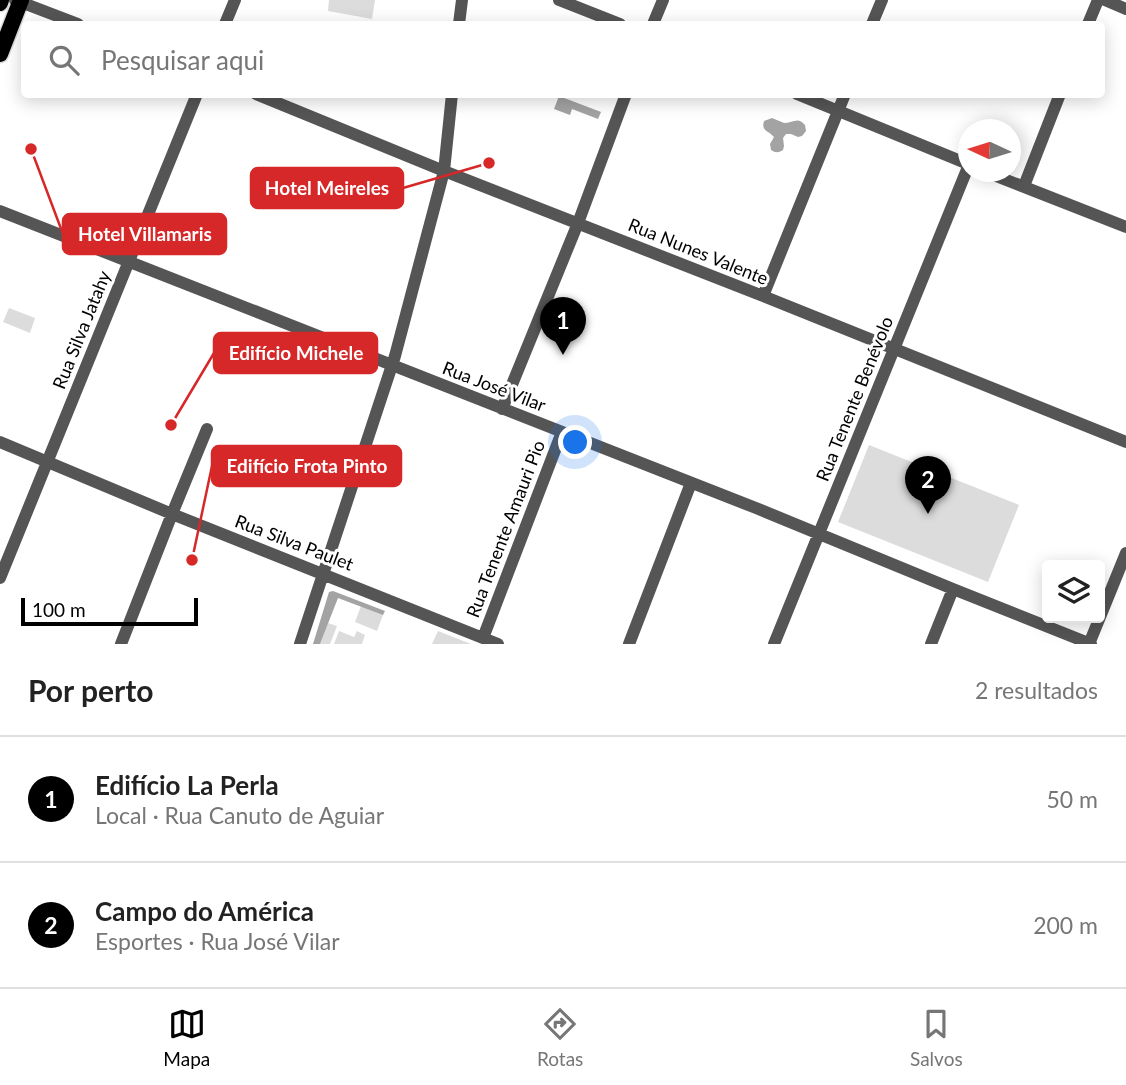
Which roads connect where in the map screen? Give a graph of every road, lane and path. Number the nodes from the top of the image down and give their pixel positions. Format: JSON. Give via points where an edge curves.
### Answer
{"nodes":[{"id":1,"x":235,"y":0,"type":"edge"},
{"id":2,"x":462,"y":0,"type":"edge"},
{"id":3,"x":558,"y":0,"type":"edge"},
{"id":4,"x":663,"y":0,"type":"edge"},
{"id":5,"x":882,"y":0,"type":"edge"},
{"id":6,"x":1098,"y":0,"type":"edge"},
{"id":7,"x":1105,"y":0,"type":"edge"},
{"id":8,"x":19,"y":1,"type":"edge"},
{"id":9,"x":1126,"y":9,"type":"edge"},
{"id":10,"x":70,"y":21,"type":"edge"},
{"id":11,"x":226,"y":21,"type":"edge"},
{"id":12,"x":459,"y":21,"type":"edge"},
{"id":13,"x":612,"y":21,"type":"edge"},
{"id":14,"x":654,"y":21,"type":"edge"},
{"id":15,"x":873,"y":21,"type":"edge"},
{"id":16,"x":1089,"y":21,"type":"edge"},
{"id":17,"x":0,"y":54,"type":"edge"},
{"id":18,"x":195,"y":98,"type":"edge"},
{"id":19,"x":266,"y":98,"type":"edge"},
{"id":20,"x":452,"y":98,"type":"edge"},
{"id":21,"x":625,"y":98,"type":"edge"},
{"id":22,"x":807,"y":98,"type":"edge"},
{"id":23,"x":843,"y":98,"type":"edge"},
{"id":24,"x":1058,"y":98,"type":"edge"},
{"id":25,"x":838,"y":111,"type":"junction"},
{"id":26,"x":958,"y":162,"type":"edge"},
{"id":27,"x":444,"y":171,"type":"junction"},
{"id":28,"x":962,"y":182,"type":"edge"},
{"id":29,"x":1013,"y":182,"type":"edge"},
{"id":30,"x":1024,"y":186,"type":"junction"},
{"id":31,"x":0,"y":211,"type":"edge"},
{"id":32,"x":578,"y":223,"type":"junction"},
{"id":33,"x":1126,"y":228,"type":"edge"},
{"id":34,"x":129,"y":261,"type":"junction"},
{"id":35,"x":763,"y":296,"type":"junction"},
{"id":36,"x":894,"y":350,"type":"junction"},
{"id":37,"x":392,"y":366,"type":"junction"},
{"id":38,"x":502,"y":409,"type":"junction"},
{"id":39,"x":207,"y":429,"type":"dead end"},
{"id":40,"x":562,"y":432,"type":"junction"},
{"id":41,"x":0,"y":442,"type":"edge"},
{"id":42,"x":1126,"y":442,"type":"edge"},
{"id":43,"x":47,"y":462,"type":"junction"},
{"id":44,"x":691,"y":483,"type":"junction"},
{"id":45,"x":172,"y":514,"type":"junction"},
{"id":46,"x":820,"y":534,"type":"junction"},
{"id":47,"x":1126,"y":553,"type":"edge"},
{"id":48,"x":323,"y":574,"type":"junction"},
{"id":49,"x":0,"y":578,"type":"edge"},
{"id":50,"x":953,"y":589,"type":"junction"},
{"id":51,"x":484,"y":638,"type":"junction"},
{"id":52,"x":121,"y":644,"type":"edge"},
{"id":53,"x":300,"y":644,"type":"edge"},
{"id":54,"x":498,"y":644,"type":"edge"},
{"id":55,"x":629,"y":644,"type":"edge"},
{"id":56,"x":774,"y":644,"type":"edge"},
{"id":57,"x":931,"y":644,"type":"edge"},
{"id":58,"x":1090,"y":644,"type":"edge"}],
"edges":[{"from":1,"to":11,"type":"street"},
{"from":2,"to":12,"type":"street"},
{"from":3,"to":13,"type":"street"},
{"from":4,"to":14,"type":"street"},
{"from":5,"to":15,"type":"street"},
{"from":6,"to":16,"type":"street"},
{"from":7,"to":9,"type":"street"},
{"from":8,"to":10,"type":"street"},
{"from":8,"to":17,"type":"main road"},
{"from":18,"to":34,"type":"street","name":"Rua Silva Jatahy"},
{"from":19,"to":27,"type":"street","name":"Rua Nunes Valente"},
{"from":20,"to":27,"type":"street"},
{"from":21,"to":32,"type":"street"},
{"from":22,"to":25,"type":"street"},
{"from":23,"to":25,"type":"street"},
{"from":24,"to":30,"type":"street"},
{"from":25,"to":26,"type":"street"},
{"from":25,"to":35,"type":"street"},
{"from":27,"to":32,"type":"street","name":"Rua Nunes Valente"},
{"from":27,"to":37,"type":"street"},
{"from":28,"to":36,"type":"street","name":"Rua Tenente Benévolo"},
{"from":29,"to":30,"type":"street"},
{"from":30,"to":33,"type":"street"},
{"from":31,"to":34,"type":"street","name":"Rua José Vilar"},
{"from":32,"to":35,"type":"street","name":"Rua Nunes Valente"},
{"from":32,"to":38,"type":"street"},
{"from":34,"to":37,"type":"street","name":"Rua José Vilar"},
{"from":34,"to":43,"type":"street","name":"Rua Silva Jatahy"},
{"from":35,"to":36,"type":"street","name":"Rua Nunes Valente"},
{"from":36,"to":42,"type":"street","name":"Rua Nunes Valente"},
{"from":36,"to":46,"type":"street","name":"Rua Tenente Benévolo"},
{"from":37,"to":38,"type":"street","name":"Rua José Vilar"},
{"from":37,"to":48,"type":"street"},
{"from":38,"to":40,"type":"street","name":"Rua José Vilar"},
{"from":39,"to":45,"type":"street"},
{"from":40,"to":44,"type":"street","name":"Rua José Vilar"},
{"from":40,"to":51,"type":"street","name":"Rua Tenente Amauri Pio"},
{"from":41,"to":43,"type":"street","name":"Rua Silva Paulet"},
{"from":43,"to":45,"type":"street","name":"Rua Silva Paulet"},
{"from":43,"to":49,"type":"street","name":"Rua Silva Jatahy"},
{"from":44,"to":46,"type":"street","name":"Rua José Vilar"},
{"from":44,"to":55,"type":"street"},
{"from":45,"to":48,"type":"street","name":"Rua Silva Paulet"},
{"from":45,"to":52,"type":"street"},
{"from":46,"to":50,"type":"street","name":"Rua José Vilar"},
{"from":46,"to":56,"type":"street","name":"Rua Tenente Benévolo"},
{"from":47,"to":58,"type":"street"},
{"from":48,"to":51,"type":"street","name":"Rua Silva Paulet"},
{"from":48,"to":53,"type":"street"},
{"from":50,"to":57,"type":"street"},
{"from":50,"to":58,"type":"street","name":"Rua José Vilar"},
{"from":51,"to":54,"type":"street","name":"Rua Silva Paulet"}]}
